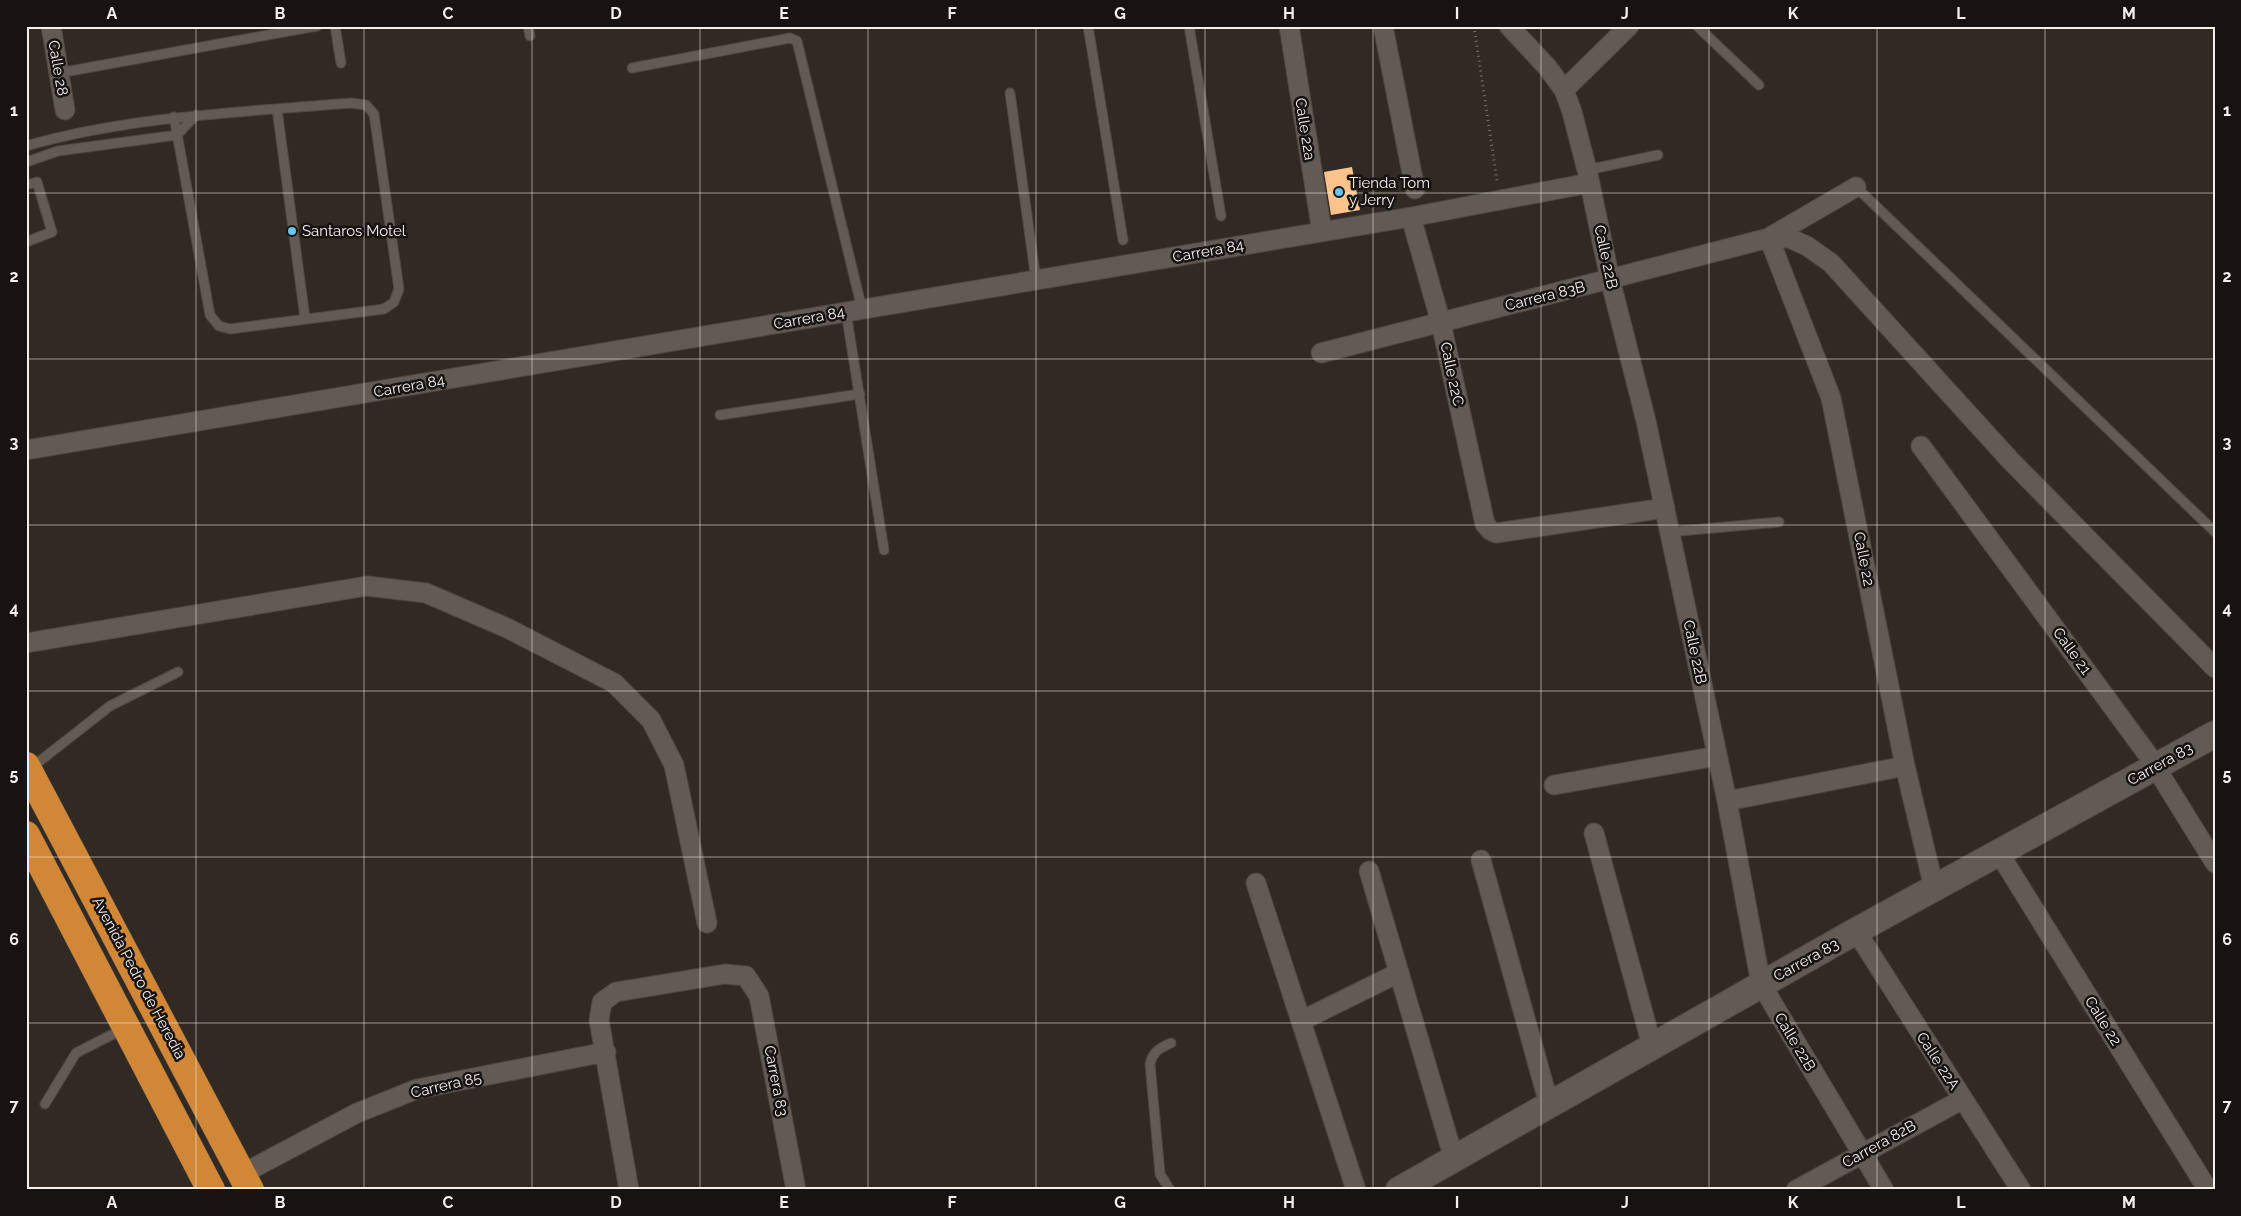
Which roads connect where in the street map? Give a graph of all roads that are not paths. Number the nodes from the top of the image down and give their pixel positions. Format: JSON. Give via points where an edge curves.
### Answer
{"nodes":[{"id":1,"x":51,"y":26,"type":"edge"},
{"id":2,"x":317,"y":26,"type":"edge"},
{"id":3,"x":335,"y":26,"type":"edge"},
{"id":4,"x":528,"y":26,"type":"edge"},
{"id":5,"x":1088,"y":26,"type":"edge"},
{"id":6,"x":1189,"y":26,"type":"edge"},
{"id":7,"x":1288,"y":26,"type":"edge"},
{"id":8,"x":1383,"y":26,"type":"edge"},
{"id":9,"x":1509,"y":26,"type":"edge"},
{"id":10,"x":1629,"y":26,"type":"edge"},
{"id":11,"x":1697,"y":26,"type":"edge"},
{"id":12,"x":530,"y":36,"type":"dead end"},
{"id":13,"x":341,"y":63,"type":"dead end"},
{"id":14,"x":632,"y":68,"type":"dead end"},
{"id":15,"x":59,"y":73,"type":"junction"},
{"id":16,"x":1759,"y":85,"type":"dead end"},
{"id":17,"x":1564,"y":90,"type":"junction"},
{"id":18,"x":1010,"y":93,"type":"dead end"},
{"id":19,"x":277,"y":109,"type":"junction"},
{"id":20,"x":65,"y":110,"type":"dead end"},
{"id":21,"x":196,"y":116,"type":"junction"},
{"id":22,"x":174,"y":117,"type":"junction"},
{"id":23,"x":177,"y":135,"type":"junction"},
{"id":24,"x":26,"y":146,"type":"edge"},
{"id":25,"x":1658,"y":155,"type":"dead end"},
{"id":26,"x":26,"y":162,"type":"edge"},
{"id":27,"x":1589,"y":177,"type":"junction"},
{"id":28,"x":26,"y":185,"type":"edge"},
{"id":29,"x":1856,"y":187,"type":"joint"},
{"id":30,"x":1415,"y":189,"type":"dead end"},
{"id":31,"x":1221,"y":216,"type":"dead end"},
{"id":32,"x":1411,"y":217,"type":"junction"},
{"id":33,"x":1322,"y":232,"type":"junction"},
{"id":34,"x":1769,"y":238,"type":"junction"},
{"id":35,"x":1123,"y":240,"type":"dead end"},
{"id":36,"x":26,"y":242,"type":"edge"},
{"id":37,"x":1610,"y":279,"type":"junction"},
{"id":38,"x":1036,"y":280,"type":"junction"},
{"id":39,"x":854,"y":311,"type":"junction"},
{"id":40,"x":305,"y":318,"type":"junction"},
{"id":41,"x":1441,"y":323,"type":"junction"},
{"id":42,"x":1321,"y":353,"type":"dead end"},
{"id":43,"x":860,"y":394,"type":"junction"},
{"id":44,"x":720,"y":415,"type":"dead end"},
{"id":45,"x":1921,"y":446,"type":"dead end"},
{"id":46,"x":26,"y":450,"type":"edge"},
{"id":47,"x":1664,"y":508,"type":"junction"},
{"id":48,"x":1779,"y":522,"type":"dead end"},
{"id":49,"x":1670,"y":532,"type":"junction"},
{"id":50,"x":2215,"y":532,"type":"edge"},
{"id":51,"x":884,"y":550,"type":"dead end"},
{"id":52,"x":27,"y":641,"type":"edge"},
{"id":53,"x":2215,"y":668,"type":"edge"},
{"id":54,"x":178,"y":672,"type":"dead end"},
{"id":55,"x":2215,"y":734,"type":"edge"},
{"id":56,"x":1718,"y":756,"type":"junction"},
{"id":57,"x":1905,"y":766,"type":"junction"},
{"id":58,"x":2156,"y":766,"type":"junction"},
{"id":59,"x":27,"y":769,"type":"edge"},
{"id":60,"x":1554,"y":785,"type":"dead end"},
{"id":61,"x":1727,"y":801,"type":"junction"},
{"id":62,"x":1594,"y":834,"type":"dead end"},
{"id":63,"x":26,"y":835,"type":"edge"},
{"id":64,"x":1999,"y":852,"type":"junction"},
{"id":65,"x":1481,"y":860,"type":"dead end"},
{"id":66,"x":2215,"y":863,"type":"edge"},
{"id":67,"x":1368,"y":871,"type":"dead end"},
{"id":68,"x":1256,"y":883,"type":"dead end"},
{"id":69,"x":1934,"y":888,"type":"junction"},
{"id":70,"x":707,"y":923,"type":"dead end"},
{"id":71,"x":1856,"y":931,"type":"junction"},
{"id":72,"x":1398,"y":973,"type":"junction"},
{"id":73,"x":1761,"y":984,"type":"junction"},
{"id":74,"x":1301,"y":1021,"type":"junction"},
{"id":75,"x":127,"y":1027,"type":"junction"},
{"id":76,"x":1171,"y":1043,"type":"dead end"},
{"id":77,"x":1652,"y":1046,"type":"junction"},
{"id":78,"x":606,"y":1052,"type":"junction"},
{"id":79,"x":1963,"y":1099,"type":"junction"},
{"id":80,"x":44,"y":1104,"type":"dead end"},
{"id":81,"x":1549,"y":1104,"type":"junction"},
{"id":82,"x":1862,"y":1154,"type":"junction"},
{"id":83,"x":1454,"y":1159,"type":"junction"},
{"id":84,"x":246,"y":1182,"type":"edge"},
{"id":85,"x":211,"y":1190,"type":"edge"},
{"id":86,"x":629,"y":1190,"type":"edge"},
{"id":87,"x":796,"y":1190,"type":"edge"},
{"id":88,"x":1170,"y":1190,"type":"edge"},
{"id":89,"x":1356,"y":1190,"type":"edge"},
{"id":90,"x":1399,"y":1190,"type":"edge"},
{"id":91,"x":1796,"y":1190,"type":"edge"},
{"id":92,"x":1884,"y":1190,"type":"edge"},
{"id":93,"x":2021,"y":1190,"type":"edge"},
{"id":94,"x":2208,"y":1190,"type":"edge"}],
"edges":[{"from":1,"to":15,"type":"street","name":"Calle 28"},
{"from":2,"to":15,"type":"lane"},
{"from":3,"to":13,"type":"lane"},
{"from":4,"to":12,"type":"lane"},
{"from":5,"to":35,"type":"lane"},
{"from":6,"to":31,"type":"lane"},
{"from":7,"to":33,"type":"street","name":"Calle 22a"},
{"from":8,"to":30,"type":"street"},
{"from":9,"to":17,"type":"street"},
{"from":10,"to":17,"type":"street"},
{"from":11,"to":16,"type":"lane"},
{"from":14,"to":39,"type":"lane","via":[[790,38],[797,41]]},
{"from":15,"to":20,"type":"street","name":"Calle 28"},
{"from":17,"to":27,"type":"street","name":"Calle 22B"},
{"from":18,"to":38,"type":"lane"},
{"from":19,"to":21,"type":"lane"},
{"from":19,"to":40,"type":"lane"},
{"from":19,"to":40,"type":"lane","via":[[351,103],[366,105],[374,114],[399,289],[394,302],[384,309]]},
{"from":21,"to":22,"type":"lane"},
{"from":21,"to":23,"type":"lane"},
{"from":22,"to":23,"type":"lane"},
{"from":22,"to":24,"type":"lane"},
{"from":23,"to":26,"type":"lane","via":[[58,151]]},
{"from":23,"to":40,"type":"lane","via":[[210,315],[219,326],[230,329]]},
{"from":25,"to":27,"type":"lane"},
{"from":27,"to":32,"type":"street","name":"Carrera 84"},
{"from":27,"to":37,"type":"street","name":"Calle 22B"},
{"from":28,"to":36,"type":"lane","via":[[37,182],[52,232]]},
{"from":29,"to":34,"type":"street"},
{"from":29,"to":50,"type":"lane"},
{"from":32,"to":33,"type":"street","name":"Carrera 84"},
{"from":32,"to":41,"type":"street","name":"Calle 22C"},
{"from":33,"to":38,"type":"street","name":"Carrera 84"},
{"from":34,"to":37,"type":"street","name":"Carrera 83B"},
{"from":34,"to":53,"type":"street","via":[[1789,238],[1831,263],[2010,460]]},
{"from":34,"to":57,"type":"street","name":"Calle 22","via":[[1831,398]]},
{"from":37,"to":41,"type":"street","name":"Carrera 83B"},
{"from":37,"to":47,"type":"street","name":"Calle 22B","via":[[1646,420]]},
{"from":38,"to":39,"type":"street","name":"Carrera 84"},
{"from":39,"to":43,"type":"lane"},
{"from":39,"to":46,"type":"street","name":"Carrera 84"},
{"from":41,"to":42,"type":"street","name":"Carrera 83B"},
{"from":41,"to":47,"type":"street","name":"Calle 22C","via":[[1485,524],[1490,530],[1496,532]]},
{"from":43,"to":44,"type":"lane"},
{"from":43,"to":51,"type":"lane"},
{"from":45,"to":58,"type":"street","name":"Calle 21"},
{"from":47,"to":49,"type":"street","name":"Calle 22B"},
{"from":48,"to":49,"type":"lane"},
{"from":49,"to":56,"type":"street","name":"Calle 22B"},
{"from":52,"to":70,"type":"street","via":[[367,586],[434,596],[507,628],[614,683],[651,720],[674,765]]},
{"from":54,"to":59,"type":"lane","via":[[110,706]]},
{"from":55,"to":58,"type":"street","name":"Carrera 83"},
{"from":56,"to":60,"type":"street"},
{"from":56,"to":61,"type":"street","name":"Calle 22B"},
{"from":57,"to":61,"type":"street"},
{"from":57,"to":69,"type":"street","name":"Calle 22"},
{"from":58,"to":64,"type":"street","name":"Carrera 83"},
{"from":58,"to":66,"type":"street","name":"Calle 21"},
{"from":59,"to":84,"type":"highway","name":"Avenida Pedro de Heredia"},
{"from":61,"to":73,"type":"street","name":"Calle 22B"},
{"from":62,"to":77,"type":"street"},
{"from":63,"to":75,"type":"highway"},
{"from":64,"to":69,"type":"street","name":"Carrera 83"},
{"from":64,"to":94,"type":"street","name":"Calle 22"},
{"from":65,"to":81,"type":"street"},
{"from":67,"to":72,"type":"street"},
{"from":68,"to":74,"type":"street"},
{"from":69,"to":71,"type":"street","name":"Carrera 83"},
{"from":71,"to":73,"type":"street","name":"Carrera 83"},
{"from":71,"to":79,"type":"street","name":"Calle 22A"},
{"from":72,"to":74,"type":"street"},
{"from":72,"to":83,"type":"street"},
{"from":73,"to":77,"type":"street","name":"Carrera 83"},
{"from":73,"to":82,"type":"street","name":"Calle 22B"},
{"from":74,"to":89,"type":"street"},
{"from":75,"to":80,"type":"lane","via":[[76,1053]]},
{"from":75,"to":85,"type":"highway"},
{"from":76,"to":88,"type":"lane","via":[[1157,1050],[1150,1064],[1160,1174]]},
{"from":77,"to":81,"type":"street","name":"Carrera 83"},
{"from":78,"to":84,"type":"street","name":"Carrera 85","via":[[417,1089],[357,1113]]},
{"from":78,"to":86,"type":"street"},
{"from":78,"to":87,"type":"street","name":"Carrera 83","via":[[599,1020],[602,1002],[616,992],[725,974],[746,976],[759,996]]},
{"from":79,"to":82,"type":"street","name":"Carrera 82B"},
{"from":79,"to":93,"type":"street","name":"Calle 22A"},
{"from":81,"to":83,"type":"street","name":"Carrera 83"},
{"from":82,"to":91,"type":"street","name":"Carrera 82B"},
{"from":82,"to":92,"type":"street","name":"Calle 22B"},
{"from":83,"to":90,"type":"street","name":"Carrera 83"}]}
